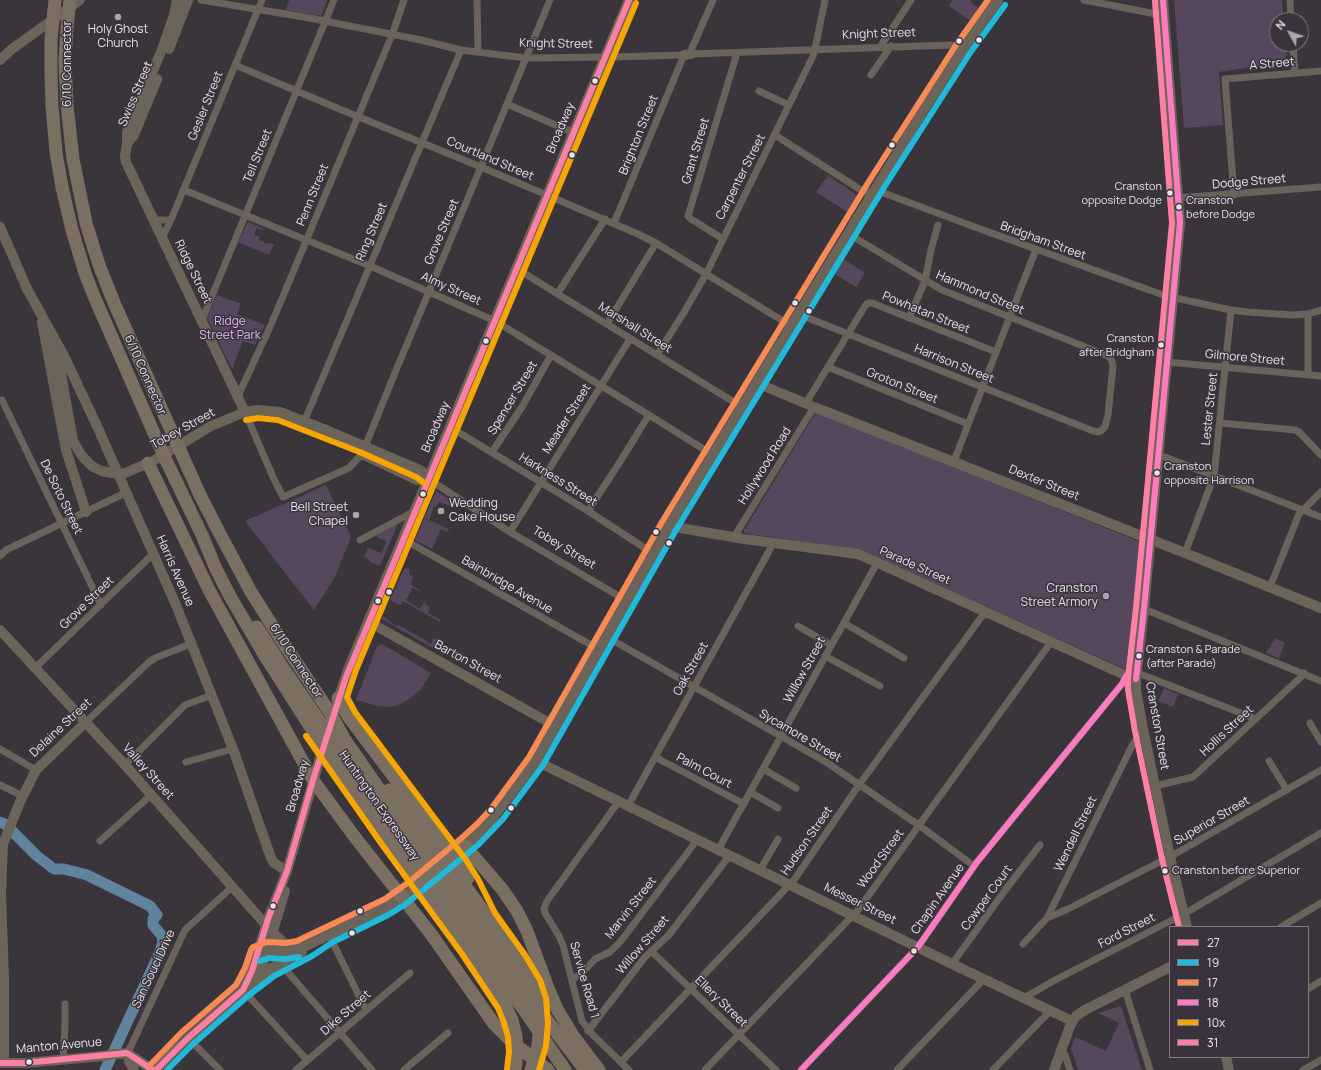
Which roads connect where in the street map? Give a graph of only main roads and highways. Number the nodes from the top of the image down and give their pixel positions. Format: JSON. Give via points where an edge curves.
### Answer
{"nodes":[{"id":1,"x":55,"y":0,"type":"edge"},
{"id":2,"x":70,"y":0,"type":"edge"},
{"id":3,"x":80,"y":0,"type":"edge"},
{"id":4,"x":178,"y":0,"type":"edge"},
{"id":5,"x":188,"y":0,"type":"edge"},
{"id":6,"x":629,"y":0,"type":"edge"},
{"id":7,"x":998,"y":0,"type":"edge"},
{"id":8,"x":1163,"y":0,"type":"edge"},
{"id":9,"x":0,"y":60,"type":"edge"},
{"id":10,"x":127,"y":144,"type":"junction"},
{"id":11,"x":0,"y":227,"type":"edge"},
{"id":12,"x":25,"y":285,"type":"junction"},
{"id":13,"x":43,"y":324,"type":"junction"},
{"id":14,"x":757,"y":381,"type":"junction"},
{"id":15,"x":245,"y":412,"type":"junction"},
{"id":16,"x":148,"y":463,"type":"junction"},
{"id":17,"x":429,"y":477,"type":"junction"},
{"id":18,"x":86,"y":512,"type":"road end"},
{"id":19,"x":669,"y":526,"type":"junction"},
{"id":20,"x":202,"y":535,"type":"junction"},
{"id":21,"x":1150,"y":539,"type":"junction"},
{"id":22,"x":201,"y":574,"type":"junction"},
{"id":23,"x":1321,"y":608,"type":"edge"},
{"id":24,"x":369,"y":622,"type":"junction"},
{"id":25,"x":0,"y":630,"type":"edge"},
{"id":26,"x":1133,"y":676,"type":"junction"},
{"id":27,"x":335,"y":706,"type":"junction"},
{"id":28,"x":85,"y":723,"type":"junction"},
{"id":29,"x":555,"y":726,"type":"junction"},
{"id":30,"x":314,"y":731,"type":"junction"},
{"id":31,"x":536,"y":761,"type":"junction"},
{"id":32,"x":313,"y":780,"type":"junction"},
{"id":33,"x":463,"y":848,"type":"junction"},
{"id":34,"x":1,"y":854,"type":"edge"},
{"id":35,"x":287,"y":871,"type":"junction"},
{"id":36,"x":1,"y":894,"type":"edge"},
{"id":37,"x":402,"y":897,"type":"junction"},
{"id":38,"x":488,"y":917,"type":"junction"},
{"id":39,"x":1187,"y":926,"type":"edge"},
{"id":40,"x":270,"y":929,"type":"junction"},
{"id":41,"x":329,"y":935,"type":"junction"},
{"id":42,"x":293,"y":950,"type":"junction"},
{"id":43,"x":263,"y":952,"type":"junction"},
{"id":44,"x":1169,"y":968,"type":"edge"},
{"id":45,"x":260,"y":977,"type":"junction"},
{"id":46,"x":243,"y":990,"type":"junction"},
{"id":47,"x":1072,"y":1021,"type":"junction"},
{"id":48,"x":125,"y":1056,"type":"junction"},
{"id":49,"x":1226,"y":1058,"type":"edge"},
{"id":50,"x":2,"y":1063,"type":"edge"},
{"id":51,"x":134,"y":1070,"type":"edge"},
{"id":52,"x":141,"y":1070,"type":"edge"},
{"id":53,"x":153,"y":1070,"type":"edge"},
{"id":54,"x":156,"y":1070,"type":"edge"},
{"id":55,"x":515,"y":1070,"type":"edge"},
{"id":56,"x":531,"y":1070,"type":"edge"},
{"id":57,"x":548,"y":1070,"type":"edge"},
{"id":58,"x":565,"y":1070,"type":"edge"},
{"id":59,"x":585,"y":1070,"type":"edge"},
{"id":60,"x":599,"y":1070,"type":"edge"},
{"id":61,"x":1054,"y":1070,"type":"edge"},
{"id":62,"x":1230,"y":1070,"type":"edge"}],
"edges":[{"from":1,"to":20,"type":"highway","name":"6/10 Connector","via":[[51,50],[52,106],[58,165],[72,230],[93,294],[164,456]]},
{"from":2,"to":27,"type":"highway","name":"6/10 Connector","via":[[65,66],[70,138],[81,202],[99,265],[190,476],[220,534],[262,610],[290,653]]},
{"from":3,"to":9,"type":"main road"},
{"from":4,"to":10,"type":"main road","name":"Swiss Street","via":[[163,47],[127,132]]},
{"from":5,"to":10,"type":"main road","name":"Swiss Street","via":[[134,135]]},
{"from":6,"to":17,"type":"main road","name":"Broadway"},
{"from":7,"to":14,"type":"main road","via":[[962,49]]},
{"from":8,"to":21,"type":"main road","name":"Cranston Street","via":[[1180,223]]},
{"from":10,"to":15,"type":"main road","name":"Ridge Street","via":[[126,162]]},
{"from":11,"to":12,"type":"main road","name":"Harris Avenue"},
{"from":12,"to":13,"type":"main road","name":"Harris Avenue"},
{"from":12,"to":35,"type":"main road","name":"Harris Avenue","via":[[64,356],[176,605],[233,749],[271,858]]},
{"from":13,"to":16,"type":"main road","name":"Tobey Street","via":[[60,368],[73,440],[82,456],[98,470],[108,473],[125,473]]},
{"from":13,"to":18,"type":"main road","name":"Harris Avenue","via":[[66,450]]},
{"from":14,"to":19,"type":"main road"},
{"from":14,"to":21,"type":"main road","name":"Dexter Street","via":[[810,405]]},
{"from":15,"to":16,"type":"main road","name":"Tobey Street","via":[[211,426]]},
{"from":15,"to":17,"type":"main road","name":"Tobey Street","via":[[280,412],[364,450],[420,470]]},
{"from":16,"to":22,"type":"highway"},
{"from":17,"to":24,"type":"main road","name":"Broadway"},
{"from":19,"to":26,"type":"main road","name":"Parade Street","via":[[858,554],[1051,642]]},
{"from":19,"to":29,"type":"main road"},
{"from":20,"to":30,"type":"highway","via":[[216,569],[245,623]]},
{"from":20,"to":58,"type":"highway","name":"Huntington Expressway","via":[[304,698]]},
{"from":21,"to":23,"type":"main road","name":"Dexter Street"},
{"from":21,"to":26,"type":"main road","name":"Cranston Street","via":[[1144,609]]},
{"from":22,"to":30,"type":"highway","via":[[290,706]]},
{"from":22,"to":32,"type":"highway"},
{"from":24,"to":27,"type":"main road","name":"Broadway"},
{"from":24,"to":29,"type":"main road","name":"Barton Street"},
{"from":25,"to":28,"type":"main road","name":"Valley Street"},
{"from":26,"to":39,"type":"main road","name":"Cranston Street"},
{"from":27,"to":32,"type":"main road","name":"Broadway"},
{"from":27,"to":38,"type":"highway","via":[[350,735],[381,780]]},
{"from":27,"to":38,"type":"highway","via":[[348,716],[459,864]]},
{"from":27,"to":59,"type":"highway","name":"Huntington Expressway","via":[[345,740],[407,829]]},
{"from":28,"to":34,"type":"main road","name":"Delaine Street","via":[[36,770],[11,822]]},
{"from":28,"to":40,"type":"main road","name":"Valley Street"},
{"from":29,"to":31,"type":"main road"},
{"from":30,"to":55,"type":"highway","via":[[386,835],[457,930],[508,1009],[517,1042]]},
{"from":31,"to":33,"type":"main road","via":[[494,818]]},
{"from":31,"to":47,"type":"main road","name":"Messer Street"},
{"from":32,"to":35,"type":"main road","name":"Broadway"},
{"from":32,"to":37,"type":"highway"},
{"from":33,"to":37,"type":"main road"},
{"from":33,"to":60,"type":"highway","via":[[502,889],[517,911],[557,1009]]},
{"from":34,"to":36,"type":"main road","name":"Delaine Street"},
{"from":35,"to":40,"type":"main road","name":"Broadway","via":[[285,895]]},
{"from":36,"to":50,"type":"main road","name":"Delaine Street","via":[[4,978]]},
{"from":37,"to":41,"type":"main road"},
{"from":37,"to":57,"type":"highway","via":[[494,1024]]},
{"from":38,"to":56,"type":"highway","via":[[522,964],[536,995],[540,1023],[538,1045]]},
{"from":40,"to":42,"type":"main road","name":"Valley Street"},
{"from":40,"to":43,"type":"main road","name":"Broadway"},
{"from":41,"to":42,"type":"main road"},
{"from":41,"to":45,"type":"main road"},
{"from":42,"to":43,"type":"main road"},
{"from":43,"to":45,"type":"main road","name":"Broadway"},
{"from":43,"to":46,"type":"main road","name":"Broadway"},
{"from":44,"to":47,"type":"main road","via":[[1083,1011]]},
{"from":45,"to":46,"type":"main road"},
{"from":46,"to":54,"type":"main road"},
{"from":47,"to":61,"type":"main road"},
{"from":48,"to":50,"type":"main road","name":"Manton Avenue","via":[[112,1054]]},
{"from":48,"to":51,"type":"main road"},
{"from":48,"to":52,"type":"main road"},
{"from":48,"to":53,"type":"main road"},
{"from":49,"to":62,"type":"main road"}]}
